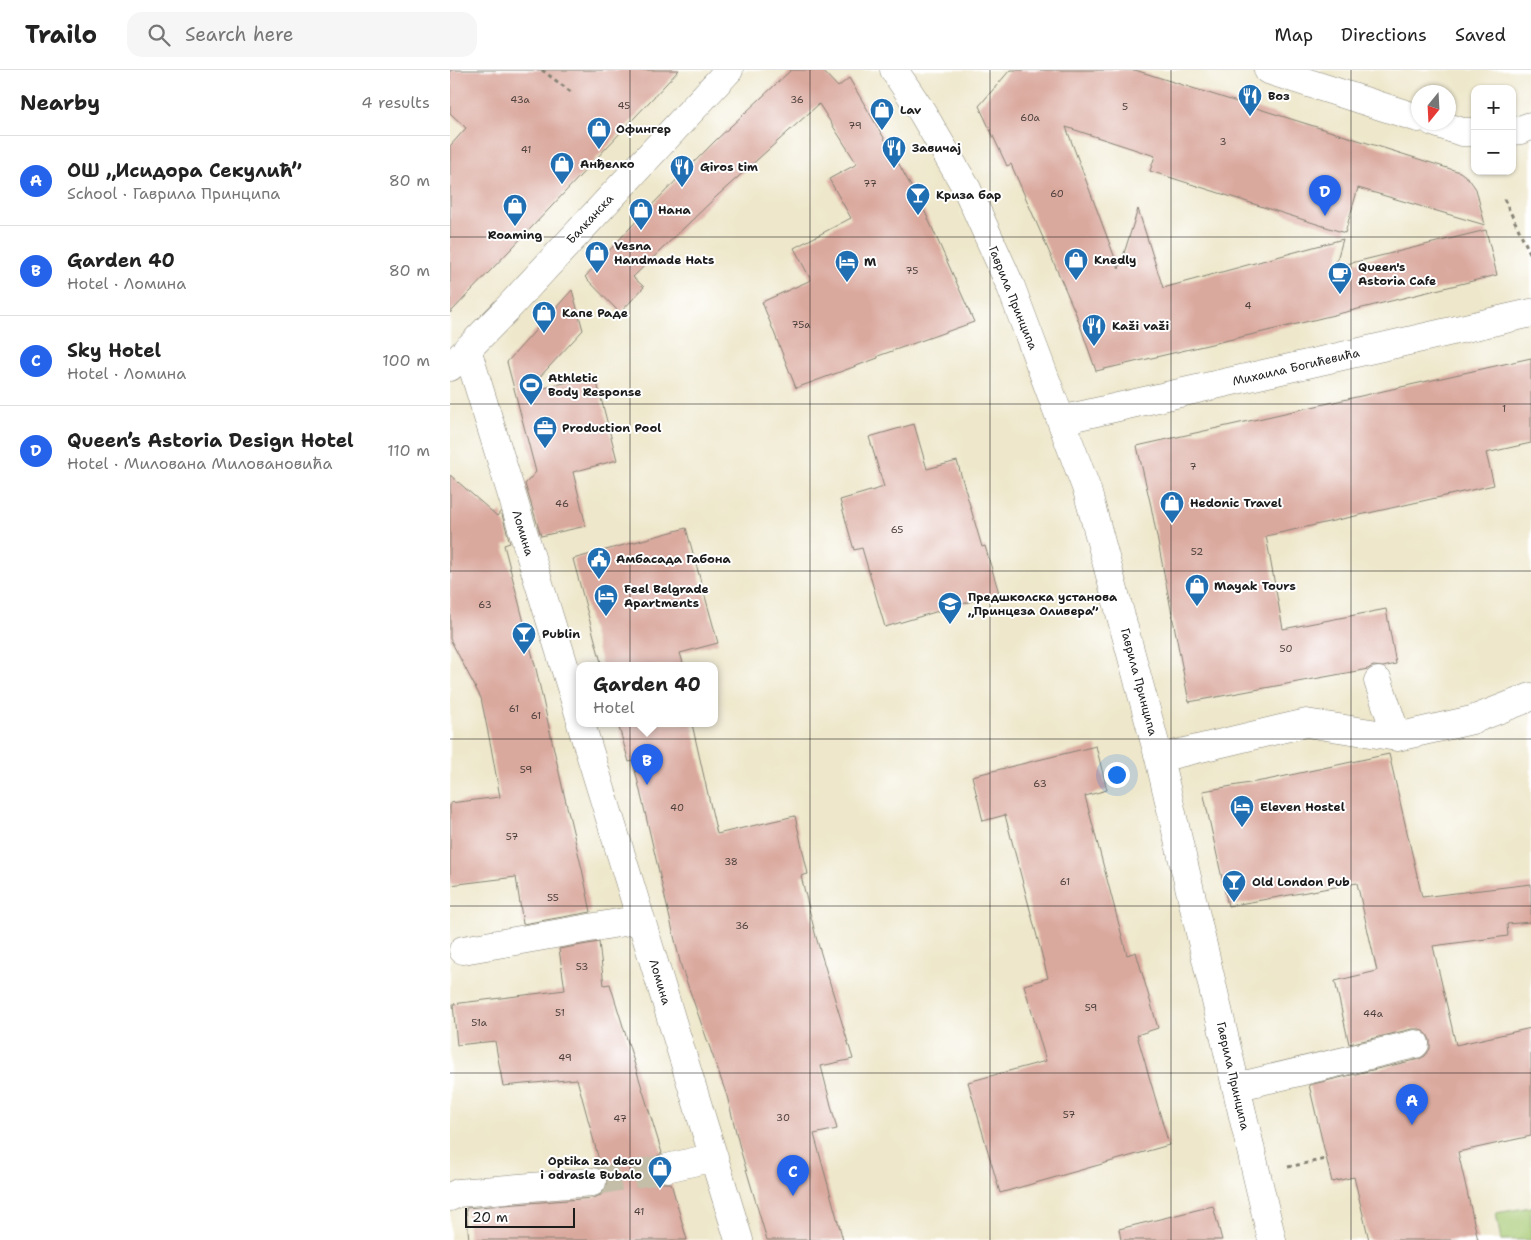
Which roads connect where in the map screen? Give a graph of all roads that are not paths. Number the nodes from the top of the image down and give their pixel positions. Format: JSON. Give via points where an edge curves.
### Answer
{"nodes":[{"id":1,"x":729,"y":70,"type":"edge"},
{"id":2,"x":894,"y":70,"type":"edge"},
{"id":3,"x":1268,"y":70,"type":"edge"},
{"id":4,"x":1411,"y":116,"type":"edge"},
{"id":5,"x":1531,"y":126,"type":"edge"},
{"id":6,"x":1456,"y":130,"type":"edge"},
{"id":7,"x":1516,"y":130,"type":"edge"},
{"id":8,"x":1471,"y":132,"type":"edge"},
{"id":9,"x":1531,"y":313,"type":"edge"},
{"id":10,"x":459,"y":358,"type":"edge"},
{"id":11,"x":1061,"y":420,"type":"junction"},
{"id":12,"x":1378,"y":681,"type":"dead end"},
{"id":13,"x":1531,"y":697,"type":"edge"},
{"id":14,"x":576,"y":705,"type":"edge"},
{"id":15,"x":583,"y":727,"type":"edge"},
{"id":16,"x":1397,"y":737,"type":"junction"},
{"id":17,"x":1159,"y":758,"type":"junction"},
{"id":18,"x":641,"y":919,"type":"junction"},
{"id":19,"x":462,"y":950,"type":"dead end"},
{"id":20,"x":1415,"y":1044,"type":"dead end"},
{"id":21,"x":1236,"y":1087,"type":"junction"},
{"id":22,"x":714,"y":1157,"type":"junction"},
{"id":23,"x":666,"y":1168,"type":"tunnel mouth"},
{"id":24,"x":592,"y":1182,"type":"tunnel mouth"},
{"id":25,"x":450,"y":1197,"type":"edge"},
{"id":26,"x":739,"y":1240,"type":"edge"},
{"id":27,"x":1272,"y":1240,"type":"edge"}],
"edges":[{"from":1,"to":10,"type":"street","name":"Балканска"},
{"from":2,"to":11,"type":"street","name":"Гаврила Принципа","via":[[967,188],[1011,287]]},
{"from":3,"to":4,"type":"street"},
{"from":5,"to":7,"type":"street"},
{"from":6,"to":8,"type":"street"},
{"from":9,"to":11,"type":"street","name":"Михаила Богићевића"},
{"from":10,"to":14,"type":"street","name":"Ломина"},
{"from":11,"to":17,"type":"street","name":"Гаврила Принципа","via":[[1087,490]]},
{"from":12,"to":16,"type":"street"},
{"from":13,"to":16,"type":"street","via":[[1472,720]]},
{"from":15,"to":18,"type":"street","name":"Ломина"},
{"from":16,"to":17,"type":"street","via":[[1306,723]]},
{"from":17,"to":21,"type":"street","name":"Гаврила Принципа"},
{"from":18,"to":19,"type":"street"},
{"from":18,"to":22,"type":"street","name":"Ломина"},
{"from":20,"to":21,"type":"street"},
{"from":21,"to":27,"type":"street","name":"Гаврила Принципа"},
{"from":22,"to":23,"type":"street"},
{"from":22,"to":26,"type":"street","name":"Ломина"},
{"from":24,"to":25,"type":"street","via":[[458,1193]]}]}
